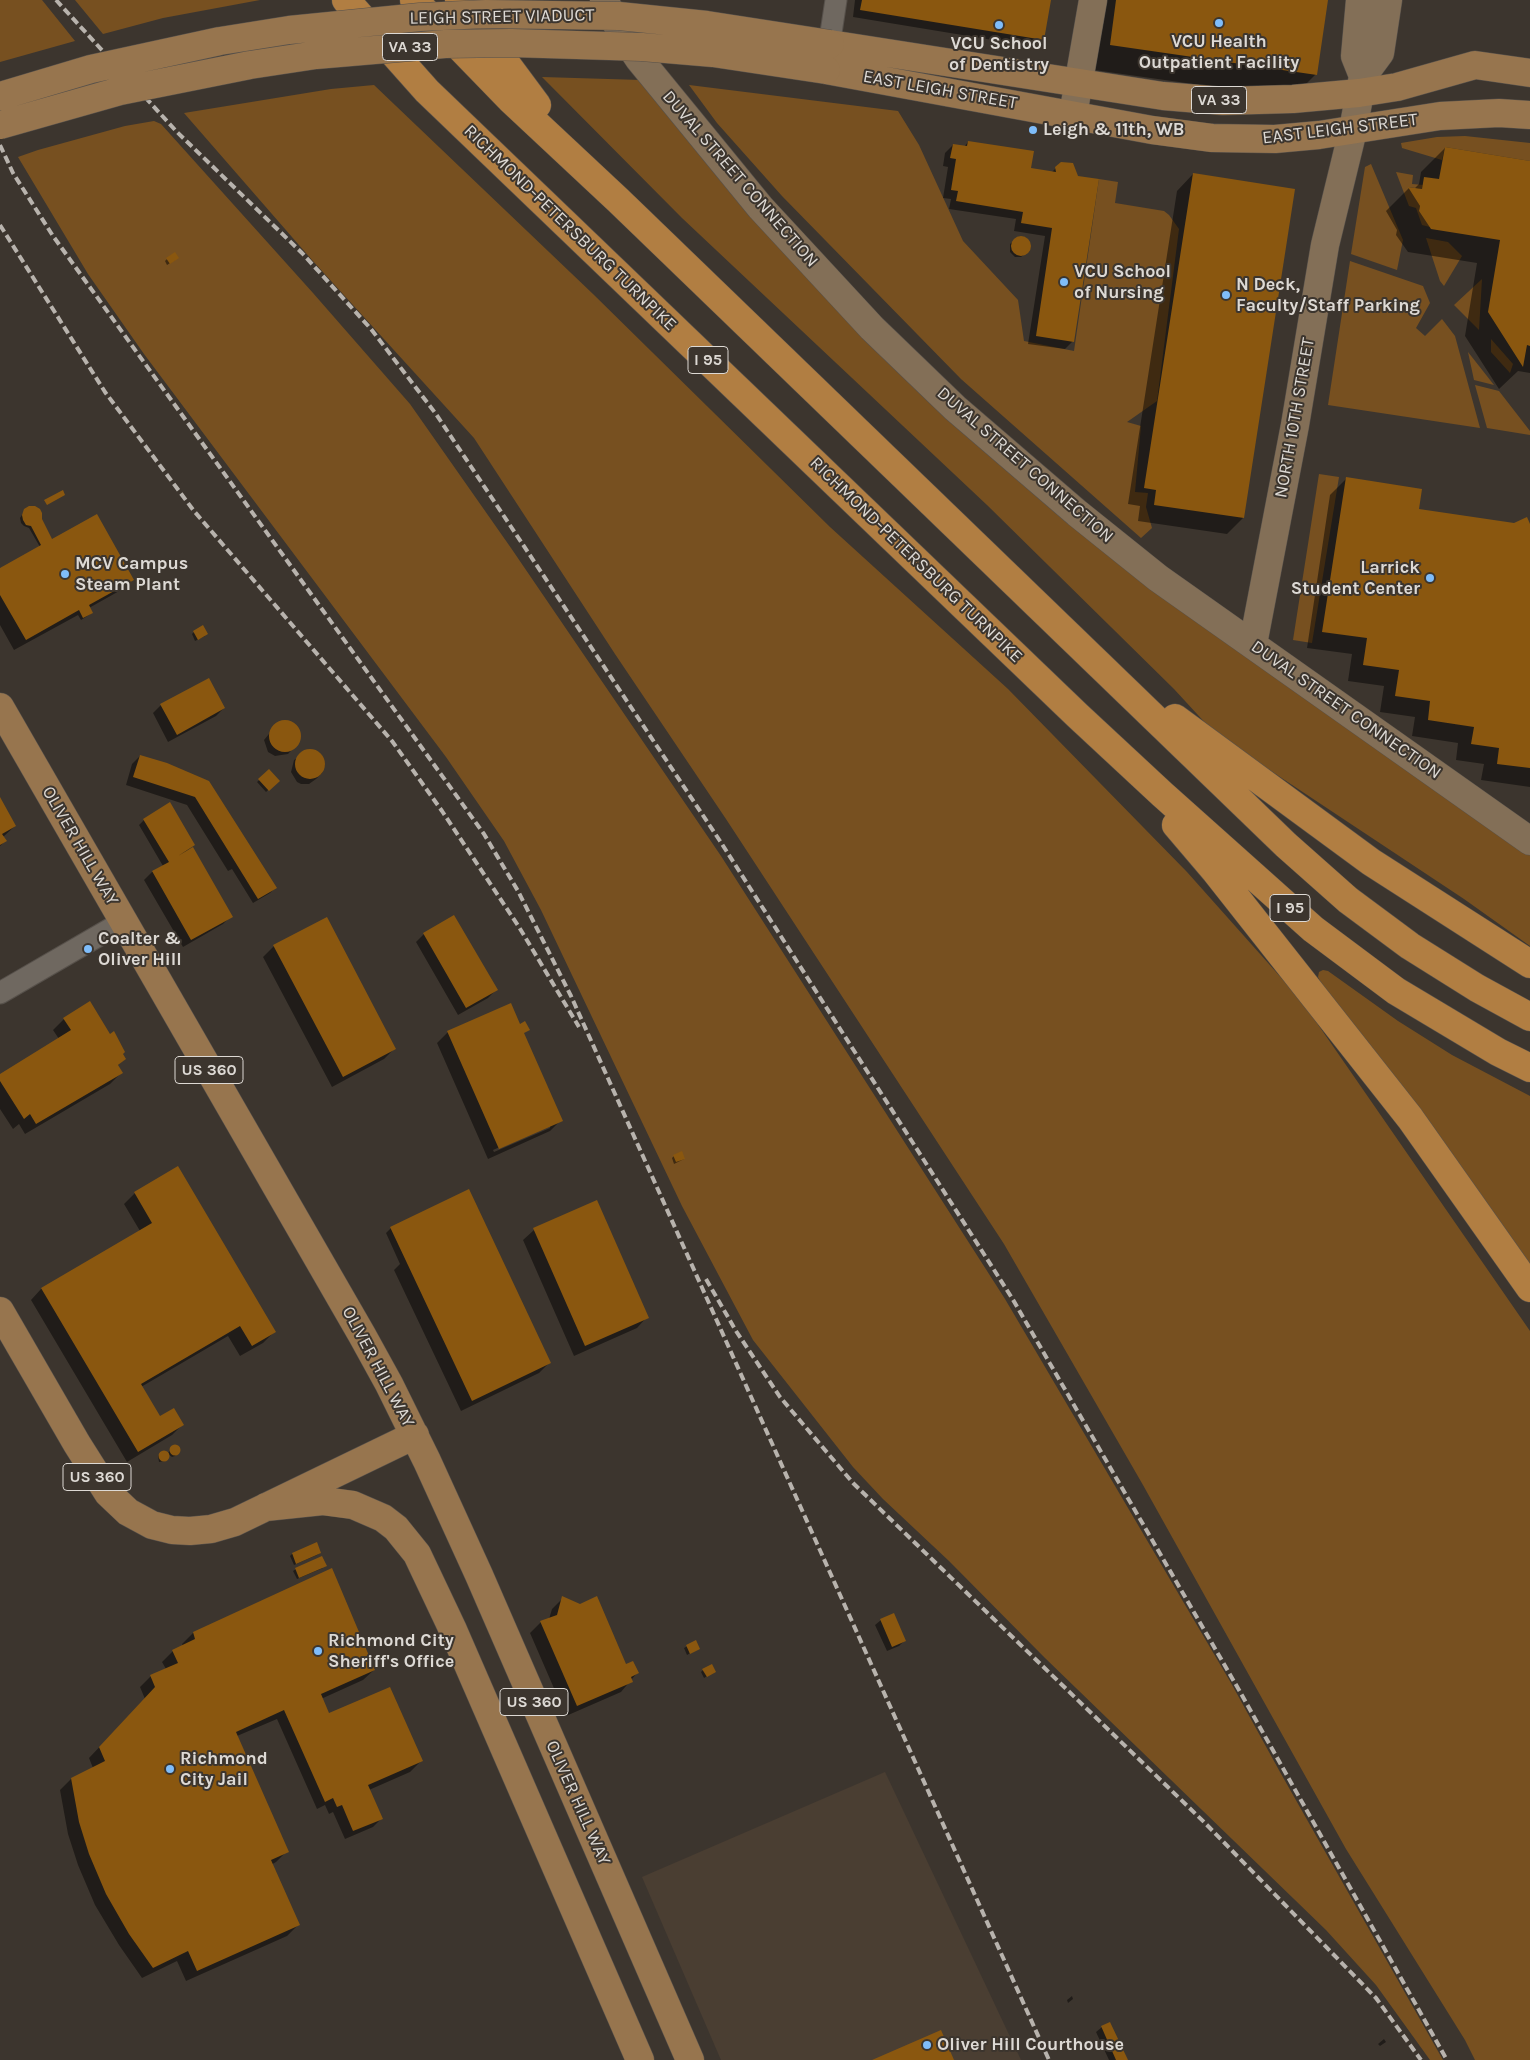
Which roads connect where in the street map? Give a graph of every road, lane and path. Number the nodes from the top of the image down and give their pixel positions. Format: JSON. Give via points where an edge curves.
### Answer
{"nodes":[{"id":1,"x":346,"y":0,"type":"edge"},
{"id":2,"x":414,"y":0,"type":"edge"},
{"id":3,"x":460,"y":0,"type":"edge"},
{"id":4,"x":604,"y":0,"type":"edge"},
{"id":5,"x":836,"y":0,"type":"edge"},
{"id":6,"x":1093,"y":0,"type":"edge"},
{"id":7,"x":1360,"y":0,"type":"edge"},
{"id":8,"x":1388,"y":0,"type":"edge"},
{"id":9,"x":828,"y":57,"type":"junction"},
{"id":10,"x":1530,"y":73,"type":"edge"},
{"id":11,"x":1079,"y":83,"type":"junction"},
{"id":12,"x":1361,"y":85,"type":"junction"},
{"id":13,"x":0,"y":96,"type":"edge"},
{"id":14,"x":1073,"y":114,"type":"junction"},
{"id":15,"x":1530,"y":115,"type":"edge"},
{"id":16,"x":0,"y":125,"type":"edge"},
{"id":17,"x":1353,"y":130,"type":"junction"},
{"id":18,"x":619,"y":201,"type":"junction"},
{"id":19,"x":1253,"y":644,"type":"junction"},
{"id":20,"x":1102,"y":667,"type":"junction"},
{"id":21,"x":0,"y":707,"type":"edge"},
{"id":22,"x":1076,"y":715,"type":"junction"},
{"id":23,"x":1530,"y":841,"type":"edge"},
{"id":24,"x":124,"y":921,"type":"junction"},
{"id":25,"x":1530,"y":964,"type":"edge"},
{"id":26,"x":0,"y":993,"type":"edge"},
{"id":27,"x":1530,"y":1017,"type":"edge"},
{"id":28,"x":1530,"y":1068,"type":"edge"},
{"id":29,"x":1530,"y":1288,"type":"edge"},
{"id":30,"x":0,"y":1311,"type":"edge"},
{"id":31,"x":415,"y":1435,"type":"junction"},
{"id":32,"x":266,"y":1507,"type":"junction"},
{"id":33,"x":640,"y":2060,"type":"edge"},
{"id":34,"x":690,"y":2060,"type":"edge"}],
"edges":[{"from":1,"to":22,"type":"highway","name":"RICHMOND-PETERSBURG TURNPIKE","number":"I 95","via":[[427,91]]},
{"from":2,"to":18,"type":"highway","number":"I 95","via":[[478,67]]},
{"from":3,"to":18,"type":"highway","via":[[524,88]]},
{"from":4,"to":19,"type":"street","name":"DUVAL STREET CONNECTION","via":[[621,32],[657,83],[760,207],[872,328],[955,408],[1078,513],[1158,578]]},
{"from":5,"to":9,"type":"street"},
{"from":6,"to":11,"type":"street"},
{"from":7,"to":12,"type":"street","name":"NORTH 10TH STREET","via":[[1355,56]]},
{"from":8,"to":12,"type":"street","name":"NORTH 10TH STREET","via":[[1380,53]]},
{"from":9,"to":11,"type":"main road","name":"EAST LEIGH STREET","number":"VA 33"},
{"from":9,"to":13,"type":"main road","name":"LEIGH STREET VIADUCT","number":"VA 33","bridge":true,"via":[[707,25],[619,16],[486,14],[420,17],[298,29],[220,41],[91,69]]},
{"from":9,"to":14,"type":"main road","name":"EAST LEIGH STREET","number":"VA 33"},
{"from":9,"to":16,"type":"main road","name":"LEIGH STREET VIADUCT","number":"VA 33","bridge":true,"via":[[511,42],[445,44],[316,55],[231,68],[120,92]]},
{"from":10,"to":12,"type":"main road","name":"EAST LEIGH STREET","number":"VA 33","via":[[1475,65],[1397,87]]},
{"from":11,"to":12,"type":"main road","name":"EAST LEIGH STREET","number":"VA 33","via":[[1223,101],[1293,99]]},
{"from":11,"to":14,"type":"street"},
{"from":12,"to":17,"type":"street","name":"NORTH 10TH STREET"},
{"from":14,"to":17,"type":"main road","name":"EAST LEIGH STREET","number":"VA 33","via":[[1160,131],[1230,139],[1275,139]]},
{"from":15,"to":17,"type":"main road","name":"EAST LEIGH STREET","number":"VA 33","via":[[1440,116]]},
{"from":17,"to":19,"type":"street","name":"NORTH 10TH STREET","via":[[1325,245]]},
{"from":18,"to":20,"type":"highway","number":"I 95"},
{"from":19,"to":23,"type":"street","name":"DUVAL STREET CONNECTION"},
{"from":20,"to":25,"type":"highway","via":[[1371,862]]},
{"from":20,"to":27,"type":"highway","number":"I 95","via":[[1286,845],[1348,900],[1410,946]]},
{"from":21,"to":24,"type":"main road","name":"OLIVER HILL WAY","number":"US 360"},
{"from":22,"to":28,"type":"highway","name":"RICHMOND-PETERSBURG TURNPIKE","number":"I 95","via":[[1314,929],[1396,991]]},
{"from":22,"to":29,"type":"highway","via":[[1216,872],[1317,999],[1410,1118]]},
{"from":24,"to":26,"type":"street"},
{"from":24,"to":31,"type":"main road","name":"OLIVER HILL WAY","number":"US 360","via":[[362,1335]]},
{"from":30,"to":32,"type":"main road","number":"US 360","via":[[93,1471],[128,1512],[152,1525],[190,1531],[235,1522]]},
{"from":31,"to":32,"type":"main road"},
{"from":31,"to":34,"type":"main road","name":"OLIVER HILL WAY","number":"US 360"},
{"from":32,"to":33,"type":"main road","number":"US 360","via":[[323,1500],[353,1505],[383,1518],[396,1528],[417,1554],[454,1630]]}]}
